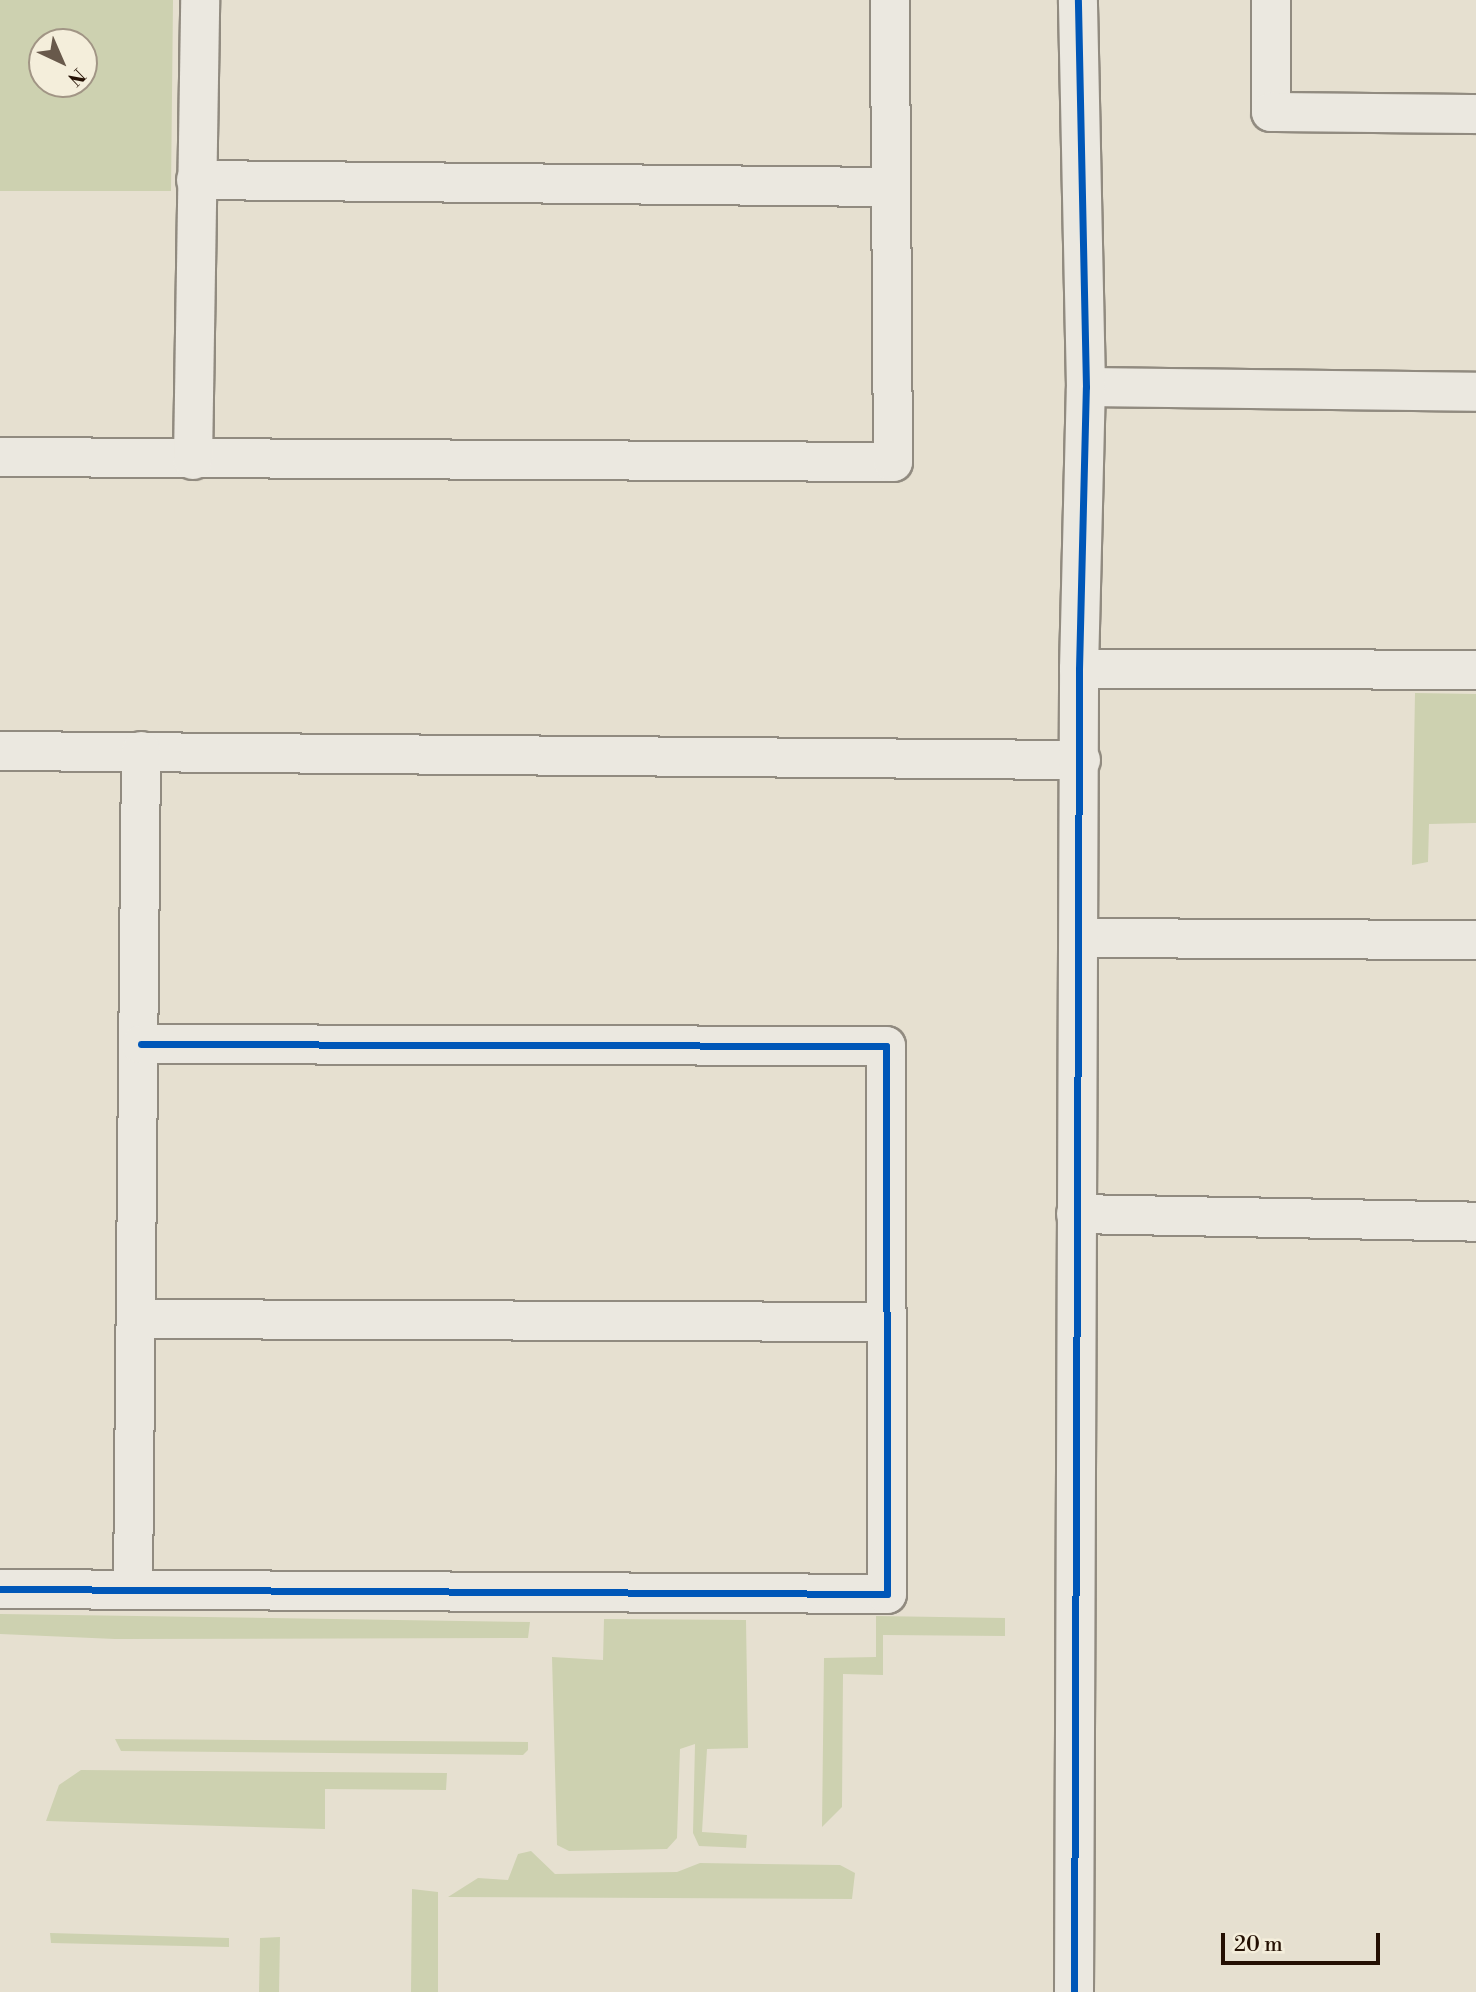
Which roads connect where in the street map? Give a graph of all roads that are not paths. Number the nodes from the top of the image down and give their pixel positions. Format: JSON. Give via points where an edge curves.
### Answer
{"nodes":[{"id":1,"x":200,"y":0,"type":"edge"},
{"id":2,"x":890,"y":0,"type":"edge"},
{"id":3,"x":1078,"y":0,"type":"edge"},
{"id":4,"x":1271,"y":0,"type":"edge"},
{"id":5,"x":1476,"y":114,"type":"edge"},
{"id":6,"x":196,"y":180,"type":"junction"},
{"id":7,"x":890,"y":187,"type":"junction"},
{"id":8,"x":1086,"y":387,"type":"junction"},
{"id":9,"x":1476,"y":392,"type":"edge"},
{"id":10,"x":0,"y":457,"type":"edge"},
{"id":11,"x":193,"y":460,"type":"junction"},
{"id":12,"x":1079,"y":669,"type":"junction"},
{"id":13,"x":1476,"y":670,"type":"edge"},
{"id":14,"x":0,"y":751,"type":"edge"},
{"id":15,"x":141,"y":751,"type":"junction"},
{"id":16,"x":1081,"y":760,"type":"junction"},
{"id":17,"x":1081,"y":938,"type":"junction"},
{"id":18,"x":1476,"y":940,"type":"edge"},
{"id":19,"x":141,"y":1044,"type":"junction"},
{"id":20,"x":1076,"y":1214,"type":"junction"},
{"id":21,"x":1476,"y":1222,"type":"edge"},
{"id":22,"x":138,"y":1320,"type":"junction"},
{"id":23,"x":886,"y":1322,"type":"junction"},
{"id":24,"x":133,"y":1588,"type":"junction"},
{"id":25,"x":0,"y":1589,"type":"edge"},
{"id":26,"x":1074,"y":1992,"type":"edge"}],
"edges":[{"from":1,"to":6,"type":"street"},
{"from":2,"to":7,"type":"street"},
{"from":3,"to":8,"type":"street"},
{"from":4,"to":5,"type":"street","via":[[1271,112]]},
{"from":6,"to":7,"type":"street"},
{"from":6,"to":11,"type":"street"},
{"from":7,"to":11,"type":"street","via":[[893,462]]},
{"from":8,"to":9,"type":"street"},
{"from":8,"to":12,"type":"street"},
{"from":10,"to":11,"type":"street"},
{"from":12,"to":13,"type":"street"},
{"from":12,"to":16,"type":"street"},
{"from":14,"to":15,"type":"street"},
{"from":15,"to":16,"type":"street"},
{"from":15,"to":19,"type":"street"},
{"from":16,"to":17,"type":"street"},
{"from":17,"to":18,"type":"street"},
{"from":17,"to":20,"type":"street"},
{"from":19,"to":22,"type":"street"},
{"from":19,"to":23,"type":"street","via":[[886,1046]]},
{"from":20,"to":21,"type":"street"},
{"from":20,"to":26,"type":"street"},
{"from":22,"to":23,"type":"street"},
{"from":22,"to":24,"type":"street"},
{"from":23,"to":24,"type":"street","via":[[887,1594]]},
{"from":24,"to":25,"type":"street"}]}
